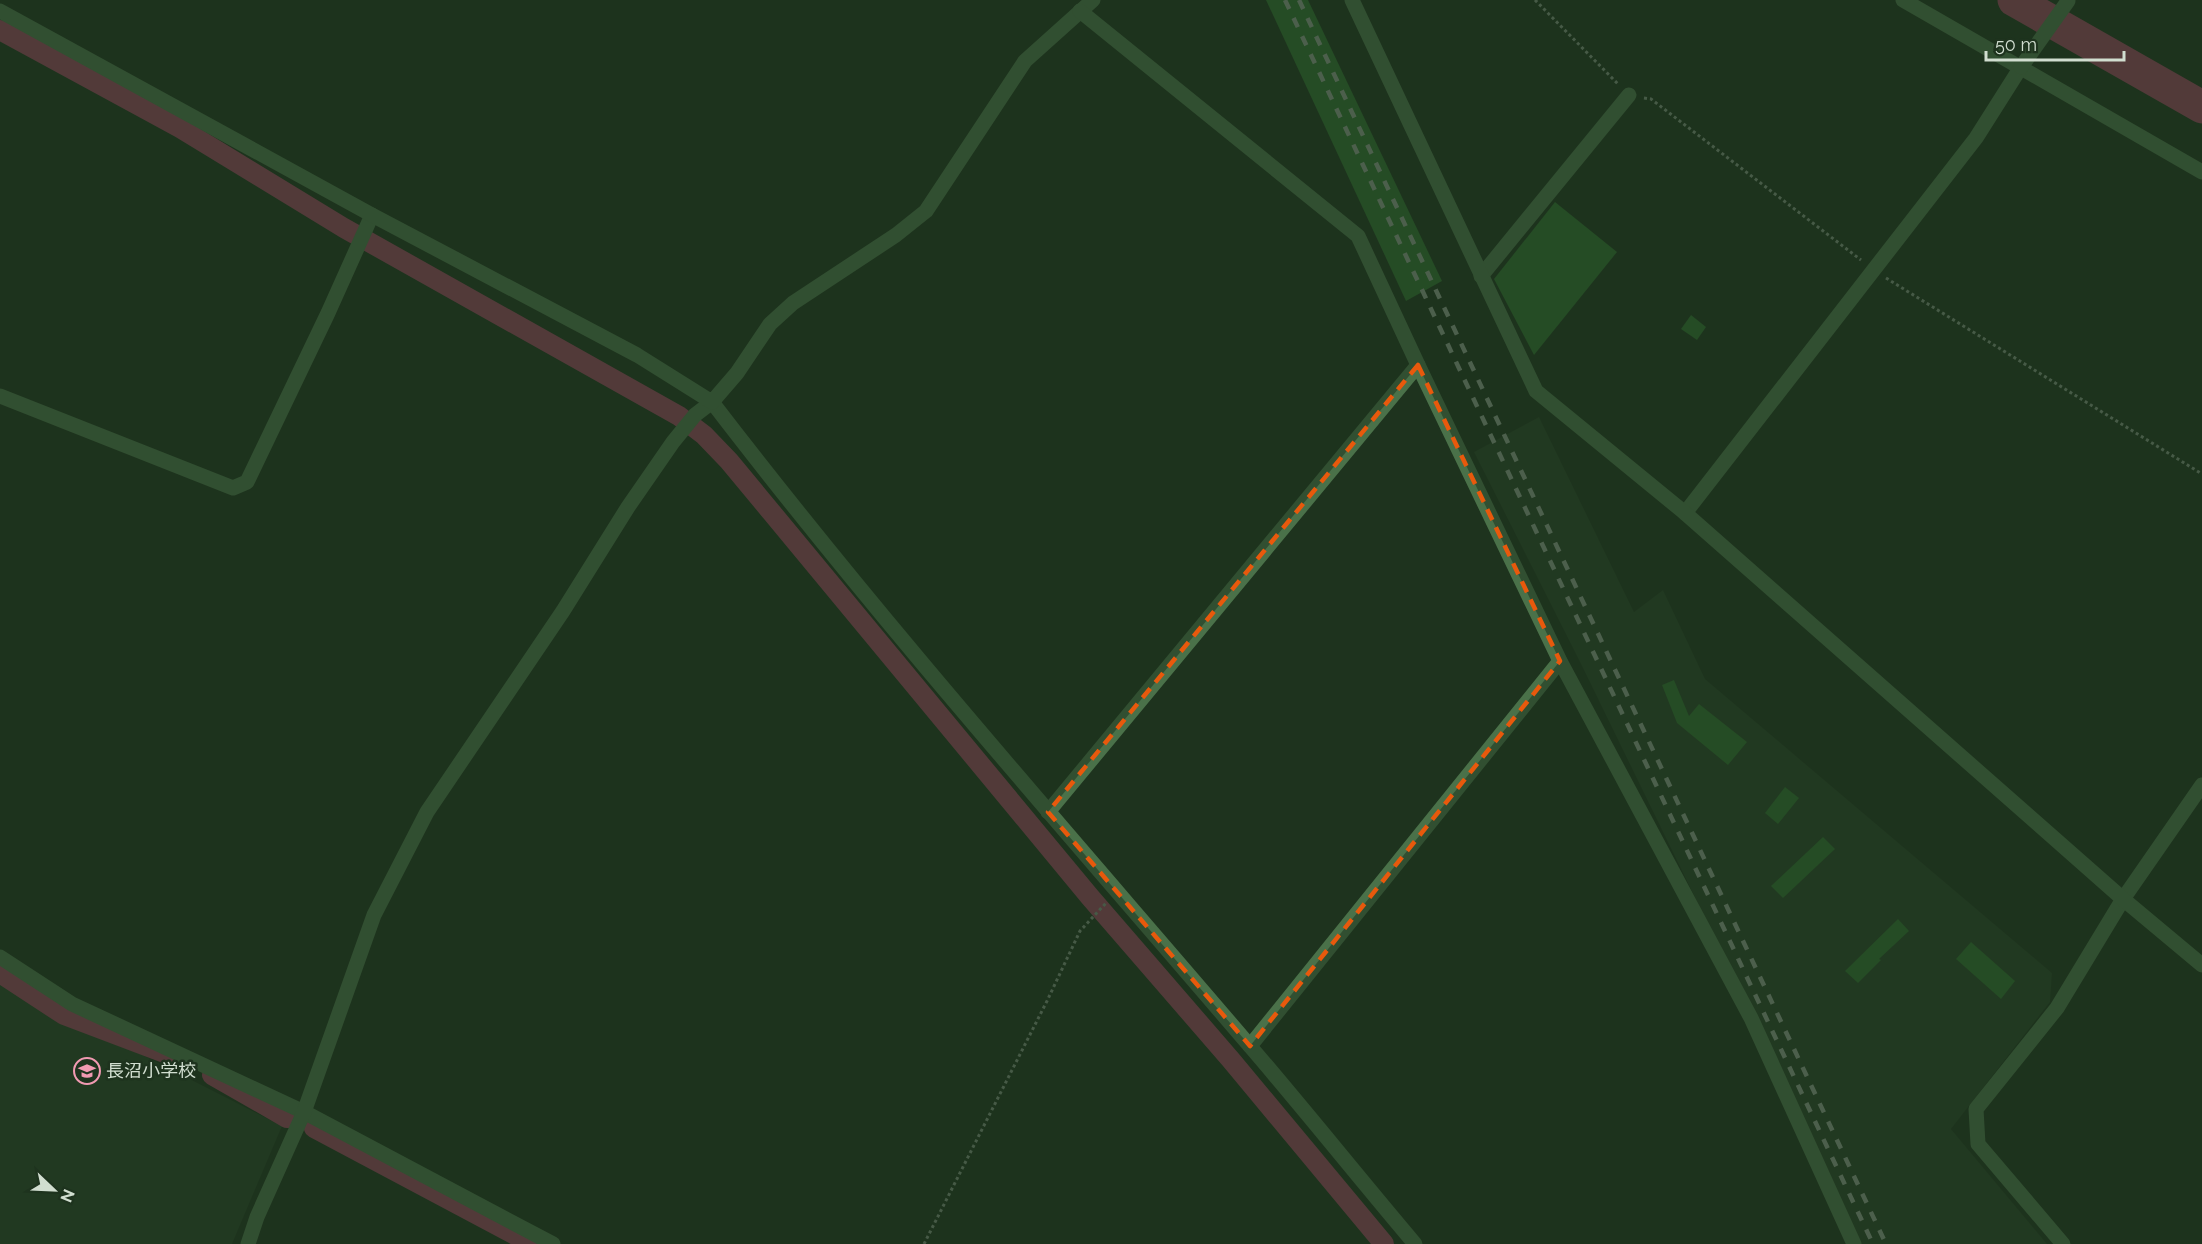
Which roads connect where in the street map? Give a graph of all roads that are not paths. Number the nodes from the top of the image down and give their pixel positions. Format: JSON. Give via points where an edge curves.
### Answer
{"nodes":[{"id":1,"x":1093,"y":0,"type":"edge"},
{"id":2,"x":1352,"y":0,"type":"edge"},
{"id":3,"x":1903,"y":0,"type":"edge"},
{"id":4,"x":2068,"y":0,"type":"edge"},
{"id":5,"x":0,"y":11,"type":"edge"},
{"id":6,"x":1080,"y":11,"type":"junction"},
{"id":7,"x":2023,"y":66,"type":"junction"},
{"id":8,"x":1629,"y":95,"type":"road end"},
{"id":9,"x":2202,"y":172,"type":"edge"},
{"id":10,"x":369,"y":220,"type":"junction"},
{"id":11,"x":1480,"y":276,"type":"junction"},
{"id":12,"x":1418,"y":365,"type":"junction"},
{"id":13,"x":0,"y":396,"type":"edge"},
{"id":14,"x":712,"y":402,"type":"junction"},
{"id":15,"x":1685,"y":513,"type":"junction"},
{"id":16,"x":1560,"y":661,"type":"junction"},
{"id":17,"x":2202,"y":785,"type":"edge"},
{"id":18,"x":1048,"y":812,"type":"junction"},
{"id":19,"x":2123,"y":899,"type":"junction"},
{"id":20,"x":0,"y":957,"type":"edge"},
{"id":21,"x":2202,"y":965,"type":"edge"},
{"id":22,"x":1250,"y":1046,"type":"junction"},
{"id":23,"x":304,"y":1112,"type":"junction"},
{"id":24,"x":1852,"y":1243,"type":"edge"},
{"id":25,"x":248,"y":1244,"type":"edge"},
{"id":26,"x":553,"y":1244,"type":"edge"},
{"id":27,"x":1415,"y":1244,"type":"edge"},
{"id":28,"x":2063,"y":1244,"type":"edge"}],
"edges":[{"from":1,"to":6,"type":"street"},
{"from":2,"to":11,"type":"street"},
{"from":3,"to":7,"type":"street"},
{"from":4,"to":7,"type":"street"},
{"from":5,"to":10,"type":"street"},
{"from":6,"to":12,"type":"street","via":[[1358,236]]},
{"from":6,"to":14,"type":"street","via":[[1025,61],[926,211],[793,303],[770,324],[737,374]]},
{"from":7,"to":9,"type":"street"},
{"from":7,"to":15,"type":"street","via":[[1976,138]]},
{"from":8,"to":11,"type":"street"},
{"from":10,"to":13,"type":"street","via":[[247,482],[233,488]]},
{"from":10,"to":14,"type":"street","via":[[637,355]]},
{"from":11,"to":15,"type":"street","via":[[1536,391]]},
{"from":12,"to":16,"type":"street"},
{"from":12,"to":18,"type":"street"},
{"from":14,"to":18,"type":"street","via":[[786,499]]},
{"from":14,"to":23,"type":"street","via":[[694,415],[628,507],[563,612],[427,812],[374,915]]},
{"from":15,"to":19,"type":"street"},
{"from":16,"to":22,"type":"street"},
{"from":16,"to":24,"type":"street","via":[[1751,1018]]},
{"from":17,"to":19,"type":"street"},
{"from":18,"to":22,"type":"street"},
{"from":19,"to":21,"type":"street"},
{"from":19,"to":28,"type":"street","via":[[2057,1008],[1976,1109],[1978,1144]]},
{"from":20,"to":23,"type":"street","via":[[72,1004]]},
{"from":22,"to":27,"type":"street"},
{"from":23,"to":25,"type":"street"},
{"from":23,"to":26,"type":"street"}]}
